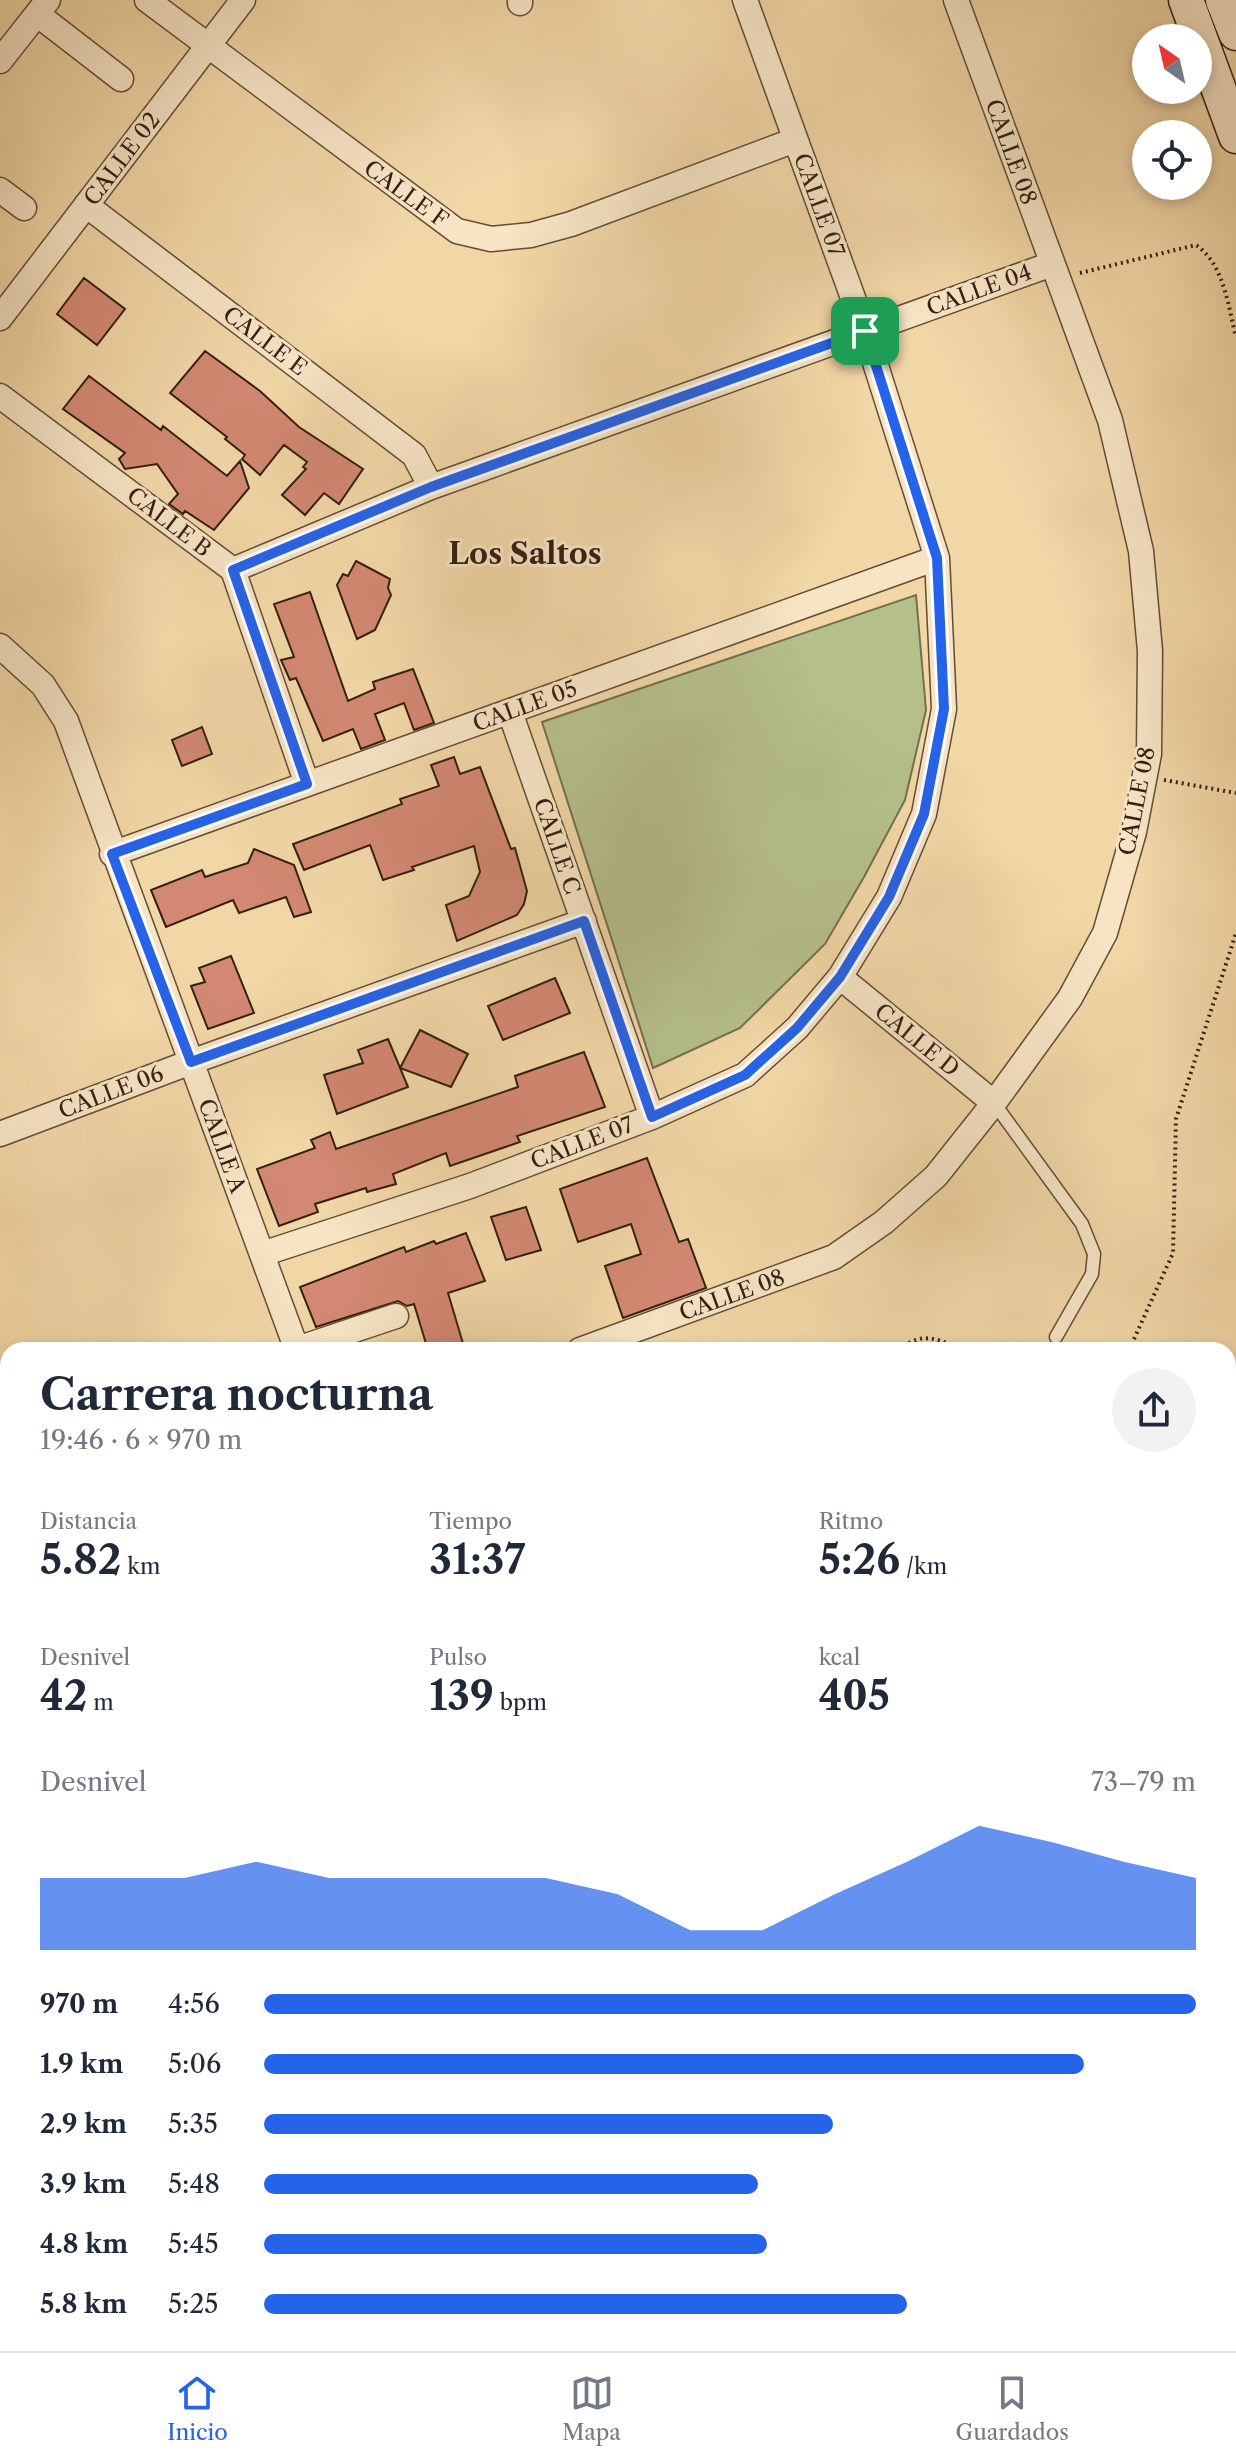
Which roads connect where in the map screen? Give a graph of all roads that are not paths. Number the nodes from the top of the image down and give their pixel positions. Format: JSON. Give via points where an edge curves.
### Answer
{"nodes":[{"id":1,"x":147,"y":0,"type":"edge"},
{"id":2,"x":243,"y":0,"type":"edge"},
{"id":3,"x":745,"y":0,"type":"edge"},
{"id":4,"x":956,"y":0,"type":"edge"},
{"id":5,"x":1186,"y":0,"type":"edge"},
{"id":6,"x":1223,"y":0,"type":"edge"},
{"id":7,"x":42,"y":7,"type":"edge"},
{"id":8,"x":1236,"y":33,"type":"edge"},
{"id":9,"x":209,"y":45,"type":"junction"},
{"id":10,"x":0,"y":61,"type":"edge"},
{"id":11,"x":121,"y":79,"type":"dead end"},
{"id":12,"x":1236,"y":136,"type":"edge"},
{"id":13,"x":795,"y":140,"type":"junction"},
{"id":14,"x":0,"y":190,"type":"edge"},
{"id":15,"x":86,"y":205,"type":"junction"},
{"id":16,"x":24,"y":208,"type":"dead end"},
{"id":17,"x":1055,"y":271,"type":"junction"},
{"id":18,"x":0,"y":318,"type":"edge"},
{"id":19,"x":865,"y":331,"type":"junction"},
{"id":20,"x":0,"y":396,"type":"edge"},
{"id":21,"x":431,"y":487,"type":"junction"},
{"id":22,"x":937,"y":558,"type":"junction"},
{"id":23,"x":233,"y":570,"type":"junction"},
{"id":24,"x":0,"y":646,"type":"edge"},
{"id":25,"x":510,"y":712,"type":"junction"},
{"id":26,"x":307,"y":784,"type":"junction"},
{"id":27,"x":112,"y":854,"type":"junction"},
{"id":28,"x":584,"y":921,"type":"junction"},
{"id":29,"x":840,"y":977,"type":"junction"},
{"id":30,"x":191,"y":1062,"type":"junction"},
{"id":31,"x":994,"y":1103,"type":"junction"},
{"id":32,"x":652,"y":1117,"type":"junction"},
{"id":33,"x":0,"y":1134,"type":"edge"},
{"id":34,"x":262,"y":1254,"type":"junction"},
{"id":35,"x":396,"y":1316,"type":"dead end"},
{"id":36,"x":1056,"y":1337,"type":"dead end"},
{"id":37,"x":294,"y":1342,"type":"edge"},
{"id":38,"x":320,"y":1342,"type":"edge"},
{"id":39,"x":602,"y":1342,"type":"edge"}],
"edges":[{"from":1,"to":9,"type":"street","name":"CALLE F"},
{"from":2,"to":9,"type":"street","name":"CALLE 02"},
{"from":3,"to":13,"type":"street","name":"CALLE 07"},
{"from":4,"to":17,"type":"street","name":"CALLE 08"},
{"from":5,"to":12,"type":"main road"},
{"from":6,"to":8,"type":"main road"},
{"from":7,"to":10,"type":"street"},
{"from":7,"to":11,"type":"street"},
{"from":9,"to":13,"type":"street","name":"CALLE F","via":[[457,231],[491,239],[571,224]]},
{"from":9,"to":15,"type":"street","name":"CALLE 02"},
{"from":13,"to":19,"type":"street","name":"CALLE 07"},
{"from":14,"to":16,"type":"street"},
{"from":15,"to":18,"type":"street","name":"CALLE 02"},
{"from":15,"to":21,"type":"street","name":"CALLE E","via":[[414,455]]},
{"from":17,"to":19,"type":"street","name":"CALLE 04"},
{"from":17,"to":31,"type":"street","name":"CALLE 08","via":[[1110,420],[1141,551],[1150,651],[1149,754],[1134,832],[1105,933],[1070,998]]},
{"from":19,"to":21,"type":"street","name":"CALLE 04"},
{"from":19,"to":22,"type":"street","name":"CALLE 07"},
{"from":20,"to":23,"type":"street","name":"CALLE B"},
{"from":21,"to":23,"type":"street","name":"CALLE 04"},
{"from":22,"to":25,"type":"street","name":"CALLE 05"},
{"from":22,"to":29,"type":"street","name":"CALLE 07","via":[[944,709],[924,814],[889,897]]},
{"from":23,"to":26,"type":"street","name":"CALLE B"},
{"from":24,"to":27,"type":"street","name":"CALLE A","via":[[43,685],[66,721]]},
{"from":25,"to":26,"type":"street","name":"CALLE 05"},
{"from":25,"to":28,"type":"street","name":"CALLE C"},
{"from":26,"to":27,"type":"street","name":"CALLE 05"},
{"from":27,"to":30,"type":"street","name":"CALLE A"},
{"from":28,"to":30,"type":"street","name":"CALLE 06"},
{"from":28,"to":32,"type":"street","name":"CALLE C"},
{"from":29,"to":31,"type":"street","name":"CALLE D"},
{"from":29,"to":32,"type":"street","name":"CALLE 07","via":[[797,1028],[745,1075]]},
{"from":30,"to":33,"type":"street","name":"CALLE 06"},
{"from":30,"to":34,"type":"street","name":"CALLE A"},
{"from":31,"to":36,"type":"lane","via":[[1082,1224],[1094,1254],[1092,1274]]},
{"from":31,"to":39,"type":"street","name":"CALLE 08","via":[[936,1176],[834,1257]]},
{"from":32,"to":34,"type":"street","name":"CALLE 07","via":[[470,1186]]},
{"from":34,"to":37,"type":"street","name":"CALLE A"},
{"from":35,"to":38,"type":"street"}]}
